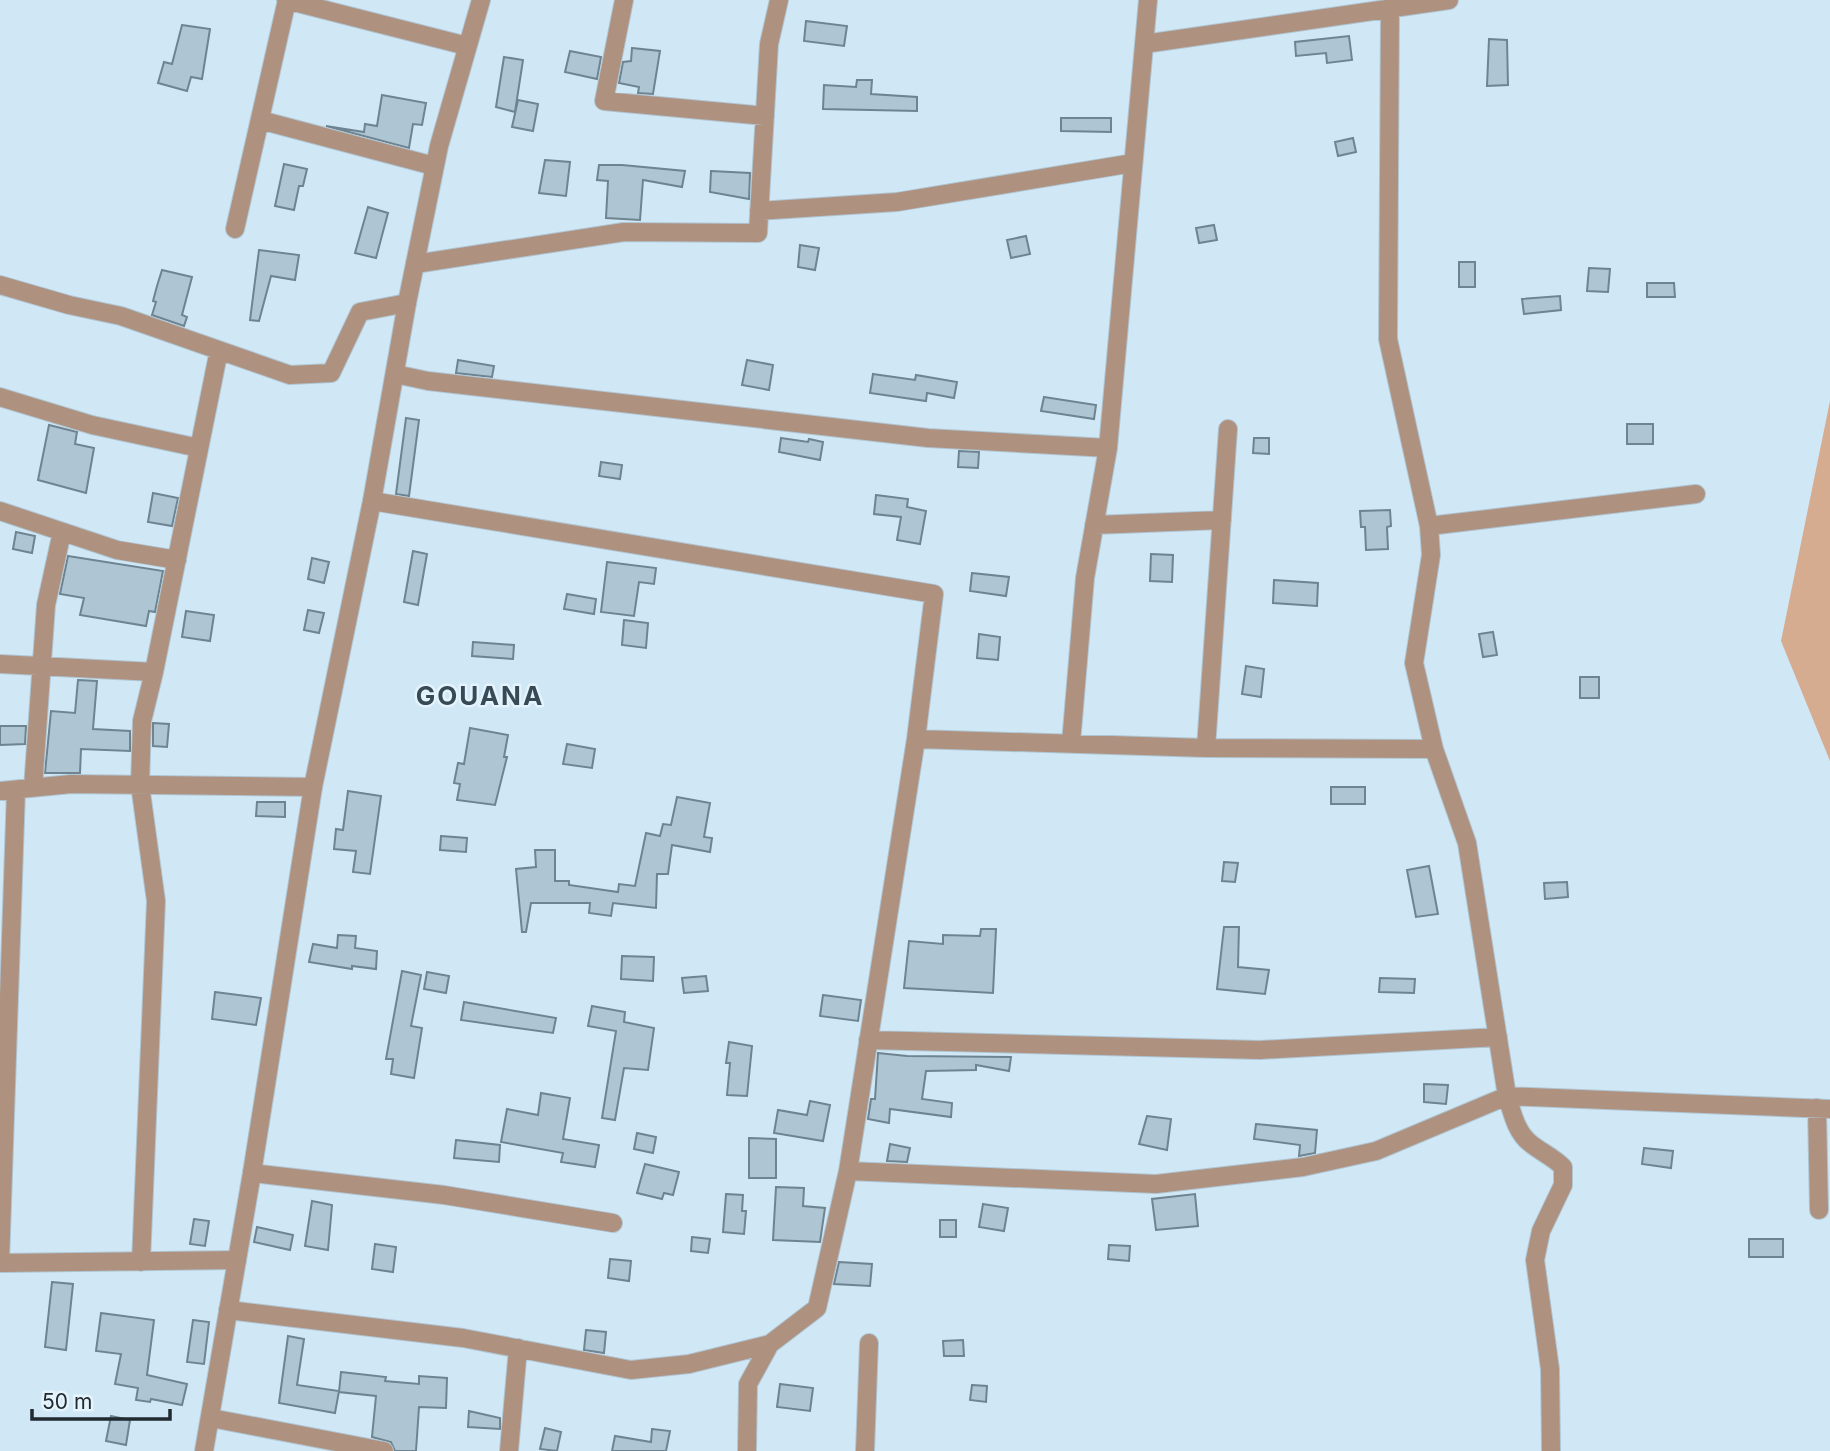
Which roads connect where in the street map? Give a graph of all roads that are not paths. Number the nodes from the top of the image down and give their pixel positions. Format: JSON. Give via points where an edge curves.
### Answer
{"nodes":[{"id":1,"x":286,"y":0,"type":"edge"},
{"id":2,"x":481,"y":0,"type":"edge"},
{"id":3,"x":624,"y":0,"type":"edge"},
{"id":4,"x":779,"y":0,"type":"edge"},
{"id":5,"x":1148,"y":0,"type":"edge"},
{"id":6,"x":1449,"y":0,"type":"edge"},
{"id":7,"x":1390,"y":9,"type":"junction"},
{"id":8,"x":1144,"y":44,"type":"junction"},
{"id":9,"x":467,"y":46,"type":"junction"},
{"id":10,"x":765,"y":116,"type":"junction"},
{"id":11,"x":260,"y":120,"type":"junction"},
{"id":12,"x":1133,"y":163,"type":"junction"},
{"id":13,"x":434,"y":166,"type":"junction"},
{"id":14,"x":759,"y":211,"type":"junction"},
{"id":15,"x":235,"y":229,"type":"dead end"},
{"id":16,"x":415,"y":264,"type":"junction"},
{"id":17,"x":0,"y":285,"type":"edge"},
{"id":18,"x":407,"y":303,"type":"junction"},
{"id":19,"x":219,"y":350,"type":"junction"},
{"id":20,"x":396,"y":374,"type":"junction"},
{"id":21,"x":0,"y":397,"type":"edge"},
{"id":22,"x":1228,"y":429,"type":"dead end"},
{"id":23,"x":199,"y":449,"type":"junction"},
{"id":24,"x":1108,"y":449,"type":"junction"},
{"id":25,"x":1696,"y":494,"type":"dead end"},
{"id":26,"x":372,"y":501,"type":"junction"},
{"id":27,"x":0,"y":511,"type":"edge"},
{"id":28,"x":1222,"y":520,"type":"junction"},
{"id":29,"x":1094,"y":525,"type":"junction"},
{"id":30,"x":1429,"y":526,"type":"junction"},
{"id":31,"x":62,"y":532,"type":"junction"},
{"id":32,"x":177,"y":560,"type":"junction"},
{"id":33,"x":0,"y":664,"type":"edge"},
{"id":34,"x":42,"y":666,"type":"junction"},
{"id":35,"x":154,"y":672,"type":"junction"},
{"id":36,"x":916,"y":739,"type":"junction"},
{"id":37,"x":1071,"y":743,"type":"junction"},
{"id":38,"x":1206,"y":748,"type":"junction"},
{"id":39,"x":1434,"y":749,"type":"junction"},
{"id":40,"x":141,"y":785,"type":"junction"},
{"id":41,"x":313,"y":787,"type":"junction"},
{"id":42,"x":16,"y":790,"type":"edge"},
{"id":43,"x":1498,"y":1037,"type":"junction"},
{"id":44,"x":868,"y":1040,"type":"junction"},
{"id":45,"x":1507,"y":1096,"type":"junction"},
{"id":46,"x":1823,"y":1109,"type":"edge"},
{"id":47,"x":848,"y":1171,"type":"junction"},
{"id":48,"x":252,"y":1173,"type":"junction"},
{"id":49,"x":1819,"y":1210,"type":"dead end"},
{"id":50,"x":613,"y":1223,"type":"dead end"},
{"id":51,"x":237,"y":1260,"type":"junction"},
{"id":52,"x":141,"y":1262,"type":"junction"},
{"id":53,"x":0,"y":1263,"type":"edge"},
{"id":54,"x":228,"y":1310,"type":"junction"},
{"id":55,"x":869,"y":1343,"type":"dead end"},
{"id":56,"x":770,"y":1344,"type":"junction"},
{"id":57,"x":518,"y":1348,"type":"junction"},
{"id":58,"x":211,"y":1418,"type":"junction"},
{"id":59,"x":204,"y":1451,"type":"edge"},
{"id":60,"x":384,"y":1451,"type":"edge"},
{"id":61,"x":509,"y":1451,"type":"edge"},
{"id":62,"x":747,"y":1451,"type":"edge"},
{"id":63,"x":865,"y":1451,"type":"edge"},
{"id":64,"x":1551,"y":1451,"type":"edge"}],
"edges":[{"from":1,"to":9,"type":"street"},
{"from":1,"to":11,"type":"street"},
{"from":2,"to":9,"type":"street"},
{"from":3,"to":10,"type":"street","via":[[604,101]]},
{"from":4,"to":10,"type":"street","via":[[769,44]]},
{"from":5,"to":8,"type":"street"},
{"from":6,"to":7,"type":"street"},
{"from":7,"to":8,"type":"street"},
{"from":7,"to":30,"type":"street","via":[[1388,339]]},
{"from":8,"to":12,"type":"street"},
{"from":9,"to":13,"type":"street"},
{"from":10,"to":14,"type":"street"},
{"from":11,"to":13,"type":"street"},
{"from":11,"to":15,"type":"street"},
{"from":12,"to":14,"type":"street","via":[[897,202]]},
{"from":12,"to":24,"type":"street"},
{"from":13,"to":16,"type":"street"},
{"from":14,"to":16,"type":"street","via":[[758,233],[624,232]]},
{"from":16,"to":18,"type":"street"},
{"from":17,"to":19,"type":"street","via":[[121,316]]},
{"from":18,"to":19,"type":"street","via":[[360,312],[331,373],[290,375]]},
{"from":18,"to":20,"type":"street"},
{"from":19,"to":23,"type":"street"},
{"from":20,"to":24,"type":"street","via":[[928,438]]},
{"from":20,"to":26,"type":"street"},
{"from":21,"to":23,"type":"street","via":[[92,425]]},
{"from":22,"to":28,"type":"street"},
{"from":23,"to":32,"type":"street"},
{"from":24,"to":29,"type":"street"},
{"from":25,"to":30,"type":"street"},
{"from":26,"to":36,"type":"street","via":[[934,594]]},
{"from":26,"to":41,"type":"street"},
{"from":27,"to":31,"type":"street"},
{"from":28,"to":29,"type":"street"},
{"from":28,"to":38,"type":"street"},
{"from":29,"to":37,"type":"street"},
{"from":30,"to":39,"type":"street","via":[[1431,555],[1413,663]]},
{"from":31,"to":32,"type":"street","via":[[117,550]]},
{"from":31,"to":34,"type":"street","via":[[46,605]]},
{"from":32,"to":35,"type":"street"},
{"from":33,"to":34,"type":"street"},
{"from":34,"to":35,"type":"street"},
{"from":34,"to":42,"type":"street"},
{"from":35,"to":40,"type":"street","via":[[142,721]]},
{"from":36,"to":37,"type":"street"},
{"from":36,"to":44,"type":"street"},
{"from":37,"to":38,"type":"street"},
{"from":38,"to":39,"type":"street"},
{"from":39,"to":43,"type":"street","via":[[1467,843]]},
{"from":40,"to":41,"type":"street"},
{"from":40,"to":42,"type":"street"},
{"from":40,"to":52,"type":"street","via":[[156,901]]},
{"from":41,"to":48,"type":"street"},
{"from":42,"to":53,"type":"street"},
{"from":43,"to":44,"type":"street","via":[[1260,1050]]},
{"from":43,"to":45,"type":"street"},
{"from":44,"to":47,"type":"street"},
{"from":45,"to":46,"type":"street"},
{"from":45,"to":47,"type":"street","via":[[1376,1151],[1303,1167],[1156,1184]]},
{"from":45,"to":64,"type":"street","via":[[1516,1126],[1528,1142],[1563,1167],[1563,1185],[1541,1231],[1535,1260],[1550,1369]]},
{"from":46,"to":49,"type":"street"},
{"from":47,"to":56,"type":"street","via":[[817,1307]]},
{"from":48,"to":50,"type":"street","via":[[444,1195]]},
{"from":48,"to":51,"type":"street"},
{"from":51,"to":52,"type":"street"},
{"from":51,"to":54,"type":"street"},
{"from":52,"to":53,"type":"street"},
{"from":54,"to":57,"type":"street"},
{"from":54,"to":58,"type":"street"},
{"from":55,"to":63,"type":"street"},
{"from":56,"to":57,"type":"street","via":[[689,1364],[631,1370]]},
{"from":56,"to":62,"type":"street","via":[[748,1384]]},
{"from":57,"to":61,"type":"street"},
{"from":58,"to":59,"type":"street"},
{"from":58,"to":60,"type":"street"}]}
